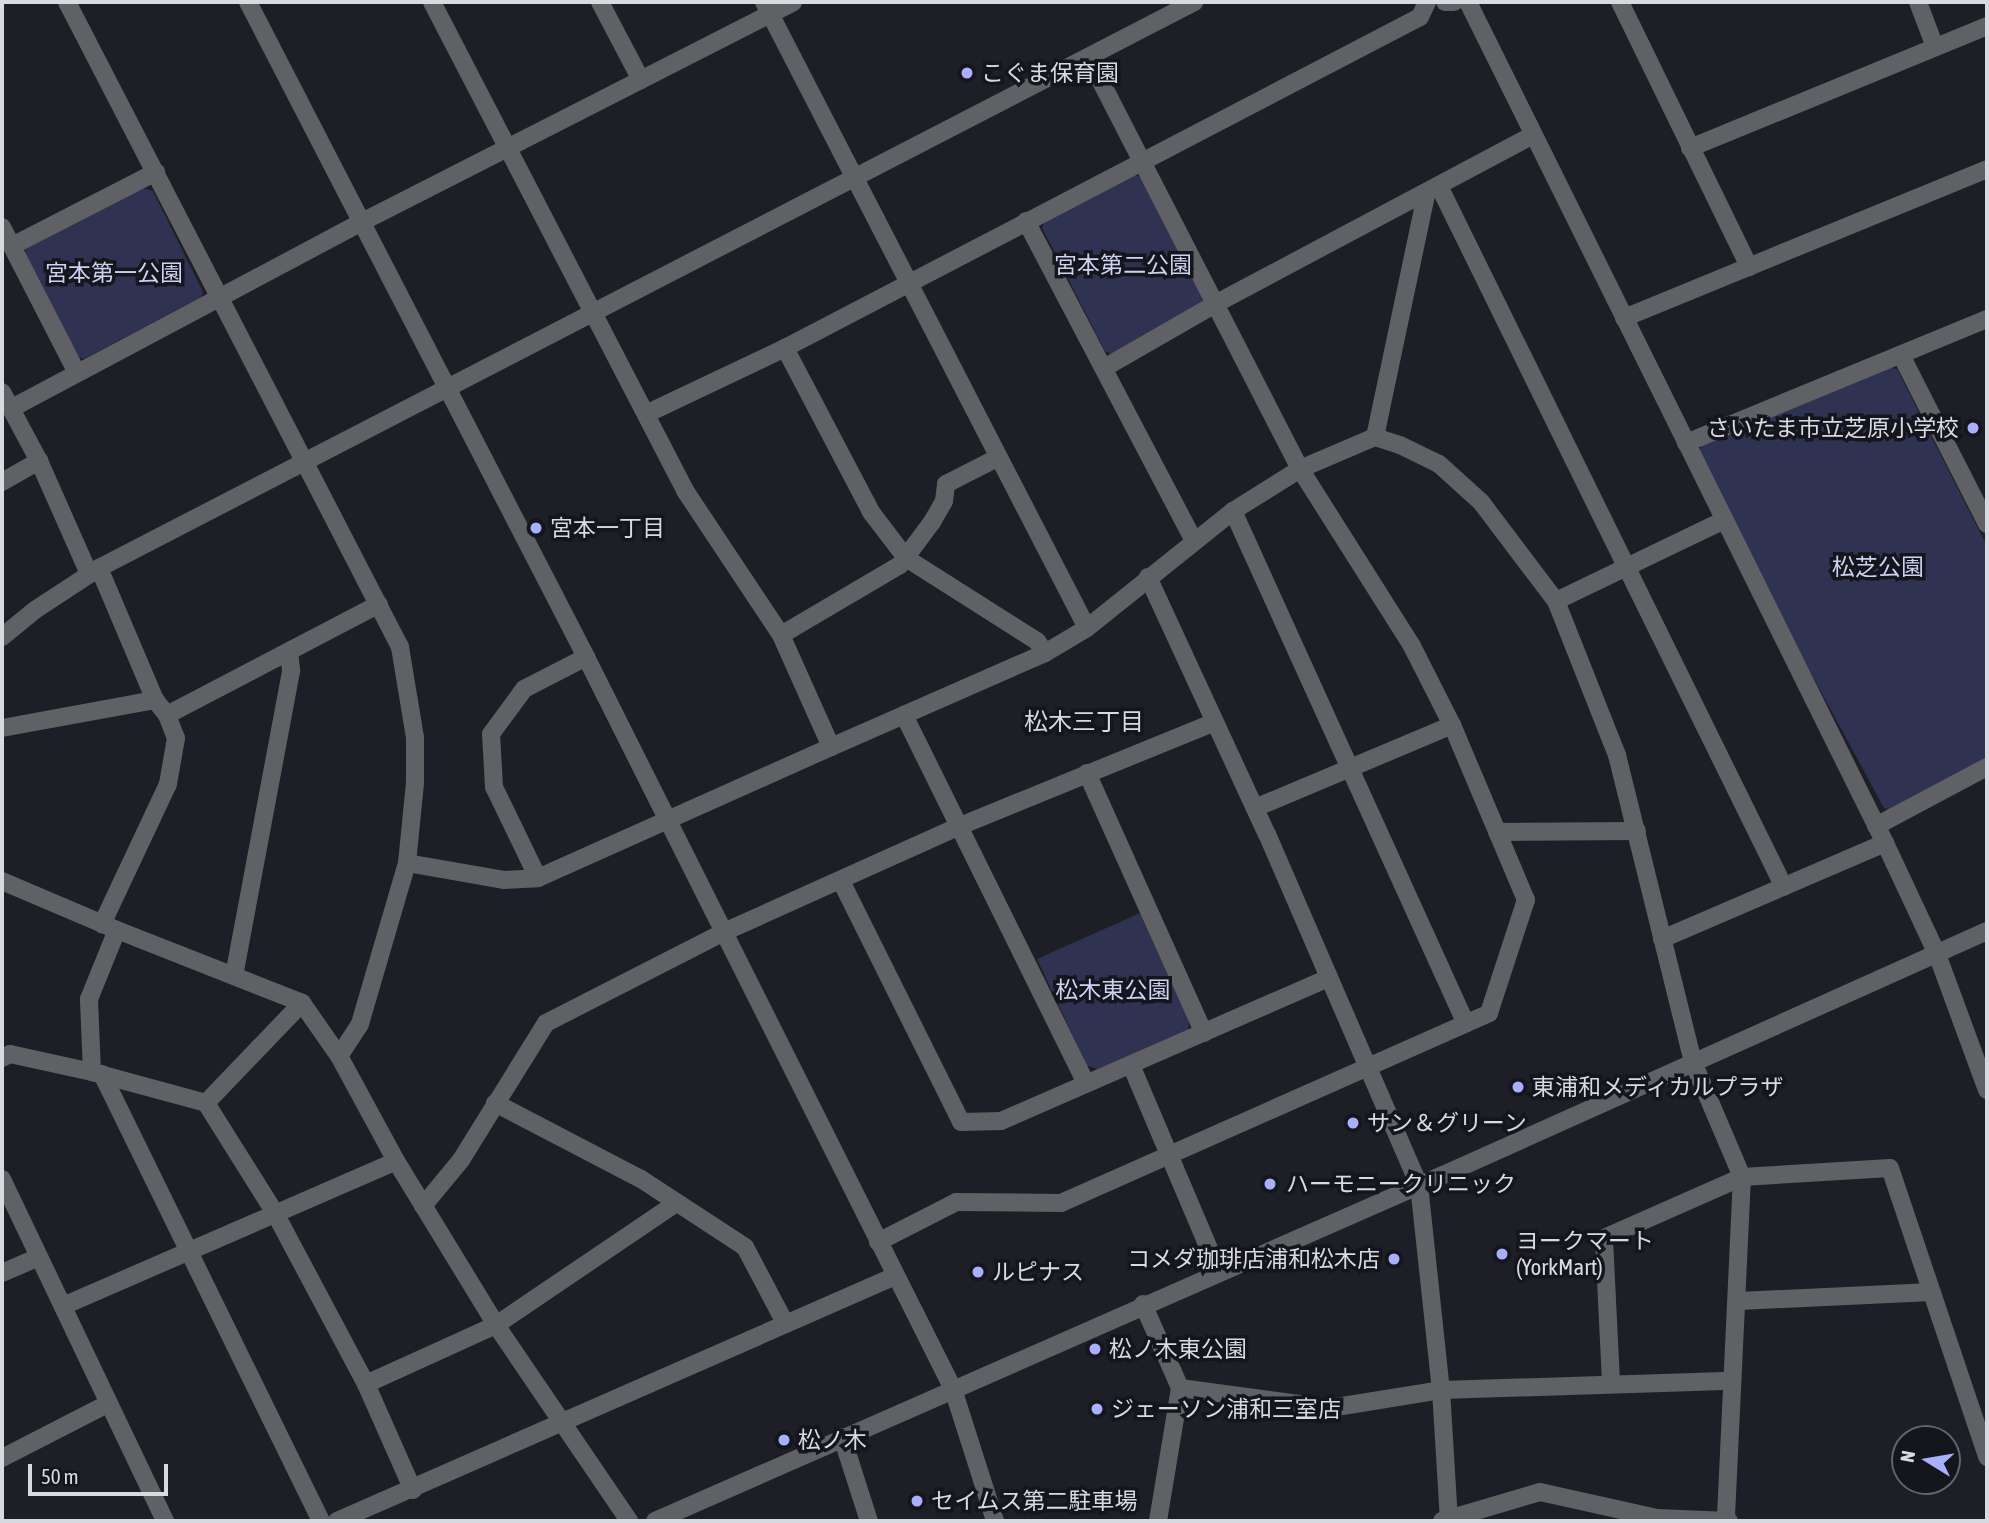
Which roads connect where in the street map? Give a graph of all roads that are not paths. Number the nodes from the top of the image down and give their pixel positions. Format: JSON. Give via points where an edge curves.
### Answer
{"nodes":[{"id":1,"x":67,"y":2,"type":"edge"},
{"id":2,"x":248,"y":2,"type":"edge"},
{"id":3,"x":432,"y":2,"type":"edge"},
{"id":4,"x":600,"y":2,"type":"edge"},
{"id":5,"x":793,"y":2,"type":"edge"},
{"id":6,"x":1194,"y":2,"type":"edge"},
{"id":7,"x":1427,"y":2,"type":"edge"},
{"id":8,"x":1445,"y":2,"type":"edge"},
{"id":9,"x":1454,"y":2,"type":"edge"},
{"id":10,"x":1468,"y":2,"type":"edge"},
{"id":11,"x":1641,"y":2,"type":"edge"},
{"id":12,"x":1918,"y":2,"type":"edge"},
{"id":13,"x":1622,"y":5,"type":"edge"},
{"id":14,"x":767,"y":8,"type":"edge"},
{"id":15,"x":1987,"y":26,"type":"edge"},
{"id":16,"x":1935,"y":47,"type":"junction"},
{"id":17,"x":1088,"y":57,"type":"junction"},
{"id":18,"x":641,"y":80,"type":"junction"},
{"id":19,"x":1533,"y":135,"type":"junction"},
{"id":20,"x":1690,"y":148,"type":"junction"},
{"id":21,"x":507,"y":149,"type":"junction"},
{"id":22,"x":1142,"y":160,"type":"junction"},
{"id":23,"x":1987,"y":169,"type":"edge"},
{"id":24,"x":156,"y":172,"type":"junction"},
{"id":25,"x":856,"y":176,"type":"junction"},
{"id":26,"x":1432,"y":190,"type":"junction"},
{"id":27,"x":1026,"y":221,"type":"junction"},
{"id":28,"x":360,"y":223,"type":"junction"},
{"id":29,"x":2,"y":227,"type":"edge"},
{"id":30,"x":12,"y":246,"type":"junction"},
{"id":31,"x":1749,"y":267,"type":"junction"},
{"id":32,"x":910,"y":282,"type":"junction"},
{"id":33,"x":219,"y":297,"type":"junction"},
{"id":34,"x":1217,"y":303,"type":"junction"},
{"id":35,"x":593,"y":312,"type":"junction"},
{"id":36,"x":1624,"y":318,"type":"junction"},
{"id":37,"x":1987,"y":318,"type":"edge"},
{"id":38,"x":785,"y":348,"type":"junction"},
{"id":39,"x":1901,"y":355,"type":"junction"},
{"id":40,"x":1104,"y":368,"type":"junction"},
{"id":41,"x":76,"y":371,"type":"junction"},
{"id":42,"x":446,"y":388,"type":"junction"},
{"id":43,"x":2,"y":392,"type":"edge"},
{"id":44,"x":12,"y":408,"type":"junction"},
{"id":45,"x":646,"y":414,"type":"junction"},
{"id":46,"x":1375,"y":437,"type":"junction"},
{"id":47,"x":1686,"y":443,"type":"junction"},
{"id":48,"x":999,"y":457,"type":"junction"},
{"id":49,"x":39,"y":461,"type":"junction"},
{"id":50,"x":303,"y":461,"type":"junction"},
{"id":51,"x":1300,"y":469,"type":"junction"},
{"id":52,"x":2,"y":482,"type":"edge"},
{"id":53,"x":1233,"y":511,"type":"junction"},
{"id":54,"x":1724,"y":520,"type":"junction"},
{"id":55,"x":1987,"y":524,"type":"edge"},
{"id":56,"x":1194,"y":541,"type":"junction"},
{"id":57,"x":906,"y":558,"type":"junction"},
{"id":58,"x":1628,"y":567,"type":"junction"},
{"id":59,"x":94,"y":571,"type":"junction"},
{"id":60,"x":1148,"y":578,"type":"junction"},
{"id":61,"x":1556,"y":601,"type":"junction"},
{"id":62,"x":379,"y":604,"type":"junction"},
{"id":63,"x":1087,"y":628,"type":"junction"},
{"id":64,"x":781,"y":635,"type":"junction"},
{"id":65,"x":2,"y":637,"type":"edge"},
{"id":66,"x":289,"y":651,"type":"junction"},
{"id":67,"x":1045,"y":653,"type":"junction"},
{"id":68,"x":586,"y":657,"type":"junction"},
{"id":69,"x":155,"y":700,"type":"junction"},
{"id":70,"x":167,"y":715,"type":"junction"},
{"id":71,"x":904,"y":715,"type":"junction"},
{"id":72,"x":1215,"y":722,"type":"junction"},
{"id":73,"x":1452,"y":725,"type":"junction"},
{"id":74,"x":2,"y":728,"type":"edge"},
{"id":75,"x":831,"y":747,"type":"junction"},
{"id":76,"x":1987,"y":767,"type":"edge"},
{"id":77,"x":1351,"y":768,"type":"junction"},
{"id":78,"x":1087,"y":773,"type":"junction"},
{"id":79,"x":1255,"y":808,"type":"junction"},
{"id":80,"x":667,"y":821,"type":"junction"},
{"id":81,"x":960,"y":826,"type":"junction"},
{"id":82,"x":1876,"y":827,"type":"junction"},
{"id":83,"x":1637,"y":831,"type":"junction"},
{"id":84,"x":1497,"y":832,"type":"junction"},
{"id":85,"x":1885,"y":843,"type":"junction"},
{"id":86,"x":407,"y":863,"type":"junction"},
{"id":87,"x":538,"y":878,"type":"junction"},
{"id":88,"x":2,"y":881,"type":"edge"},
{"id":89,"x":841,"y":881,"type":"junction"},
{"id":90,"x":1783,"y":887,"type":"junction"},
{"id":91,"x":110,"y":927,"type":"junction"},
{"id":92,"x":1987,"y":931,"type":"edge"},
{"id":93,"x":724,"y":932,"type":"junction"},
{"id":94,"x":1662,"y":939,"type":"junction"},
{"id":95,"x":1937,"y":954,"type":"junction"},
{"id":96,"x":234,"y":976,"type":"junction"},
{"id":97,"x":1329,"y":978,"type":"junction"},
{"id":98,"x":302,"y":1003,"type":"junction"},
{"id":99,"x":1466,"y":1024,"type":"junction"},
{"id":100,"x":1204,"y":1032,"type":"junction"},
{"id":101,"x":339,"y":1056,"type":"junction"},
{"id":102,"x":2,"y":1058,"type":"edge"},
{"id":103,"x":1693,"y":1062,"type":"junction"},
{"id":104,"x":1131,"y":1065,"type":"junction"},
{"id":105,"x":1368,"y":1069,"type":"junction"},
{"id":106,"x":97,"y":1073,"type":"junction"},
{"id":107,"x":1086,"y":1084,"type":"junction"},
{"id":108,"x":1987,"y":1090,"type":"edge"},
{"id":109,"x":206,"y":1103,"type":"junction"},
{"id":110,"x":495,"y":1103,"type":"junction"},
{"id":111,"x":1168,"y":1156,"type":"junction"},
{"id":112,"x":396,"y":1161,"type":"junction"},
{"id":113,"x":1742,"y":1177,"type":"junction"},
{"id":114,"x":2,"y":1179,"type":"edge"},
{"id":115,"x":1419,"y":1185,"type":"junction"},
{"id":116,"x":676,"y":1203,"type":"junction"},
{"id":117,"x":423,"y":1206,"type":"junction"},
{"id":118,"x":275,"y":1213,"type":"junction"},
{"id":119,"x":878,"y":1242,"type":"junction"},
{"id":120,"x":188,"y":1251,"type":"junction"},
{"id":121,"x":39,"y":1256,"type":"junction"},
{"id":122,"x":1219,"y":1272,"type":"junction"},
{"id":123,"x":2,"y":1273,"type":"edge"},
{"id":124,"x":895,"y":1276,"type":"junction"},
{"id":125,"x":1932,"y":1292,"type":"junction"},
{"id":126,"x":1739,"y":1301,"type":"junction"},
{"id":127,"x":1143,"y":1304,"type":"junction"},
{"id":128,"x":63,"y":1306,"type":"junction"},
{"id":129,"x":785,"y":1323,"type":"junction"},
{"id":130,"x":496,"y":1325,"type":"junction"},
{"id":131,"x":1732,"y":1381,"type":"junction"},
{"id":132,"x":1611,"y":1382,"type":"junction"},
{"id":133,"x":366,"y":1384,"type":"junction"},
{"id":134,"x":1180,"y":1388,"type":"junction"},
{"id":135,"x":953,"y":1389,"type":"junction"},
{"id":136,"x":1441,"y":1390,"type":"junction"},
{"id":137,"x":109,"y":1403,"type":"junction"},
{"id":138,"x":562,"y":1425,"type":"junction"},
{"id":139,"x":842,"y":1437,"type":"junction"},
{"id":140,"x":4,"y":1452,"type":"edge"},
{"id":141,"x":1987,"y":1457,"type":"edge"},
{"id":142,"x":413,"y":1490,"type":"junction"},
{"id":143,"x":1592,"y":1504,"type":"junction"},
{"id":144,"x":1447,"y":1520,"type":"edge"},
{"id":145,"x":165,"y":1521,"type":"edge"},
{"id":146,"x":321,"y":1521,"type":"edge"},
{"id":147,"x":337,"y":1521,"type":"edge"},
{"id":148,"x":629,"y":1521,"type":"edge"},
{"id":149,"x":655,"y":1521,"type":"edge"},
{"id":150,"x":869,"y":1521,"type":"edge"},
{"id":151,"x":995,"y":1521,"type":"edge"},
{"id":152,"x":1158,"y":1521,"type":"edge"},
{"id":153,"x":1602,"y":1521,"type":"edge"},
{"id":154,"x":1728,"y":1521,"type":"edge"}],
"edges":[{"from":1,"to":24,"type":"street"},
{"from":2,"to":28,"type":"street"},
{"from":3,"to":21,"type":"street"},
{"from":4,"to":18,"type":"street"},
{"from":5,"to":14,"type":"street"},
{"from":6,"to":17,"type":"street"},
{"from":7,"to":22,"type":"street","via":[[1420,18]]},
{"from":8,"to":9,"type":"street"},
{"from":10,"to":19,"type":"street"},
{"from":11,"to":13,"type":"street"},
{"from":12,"to":16,"type":"street"},
{"from":13,"to":20,"type":"street"},
{"from":14,"to":18,"type":"street"},
{"from":14,"to":25,"type":"street"},
{"from":15,"to":16,"type":"street"},
{"from":16,"to":20,"type":"street"},
{"from":17,"to":22,"type":"street"},
{"from":17,"to":25,"type":"street"},
{"from":18,"to":21,"type":"street"},
{"from":19,"to":26,"type":"street"},
{"from":19,"to":36,"type":"street"},
{"from":20,"to":31,"type":"street"},
{"from":21,"to":28,"type":"street"},
{"from":21,"to":35,"type":"street"},
{"from":22,"to":27,"type":"street"},
{"from":22,"to":34,"type":"street"},
{"from":23,"to":31,"type":"street"},
{"from":24,"to":30,"type":"street"},
{"from":24,"to":33,"type":"street"},
{"from":25,"to":32,"type":"street"},
{"from":25,"to":35,"type":"street"},
{"from":26,"to":34,"type":"street"},
{"from":26,"to":46,"type":"street"},
{"from":26,"to":58,"type":"street"},
{"from":27,"to":32,"type":"street"},
{"from":27,"to":40,"type":"street"},
{"from":28,"to":33,"type":"street"},
{"from":28,"to":42,"type":"street"},
{"from":29,"to":30,"type":"street"},
{"from":30,"to":41,"type":"street"},
{"from":31,"to":36,"type":"street"},
{"from":32,"to":38,"type":"street"},
{"from":32,"to":48,"type":"street"},
{"from":33,"to":41,"type":"street"},
{"from":33,"to":50,"type":"street"},
{"from":34,"to":40,"type":"street"},
{"from":34,"to":51,"type":"street"},
{"from":35,"to":42,"type":"street"},
{"from":35,"to":45,"type":"street"},
{"from":36,"to":47,"type":"street"},
{"from":37,"to":39,"type":"street"},
{"from":38,"to":45,"type":"street"},
{"from":38,"to":57,"type":"street","via":[[870,512]]},
{"from":39,"to":47,"type":"street"},
{"from":39,"to":55,"type":"street"},
{"from":40,"to":56,"type":"street"},
{"from":41,"to":44,"type":"street"},
{"from":42,"to":50,"type":"street"},
{"from":42,"to":68,"type":"street"},
{"from":43,"to":44,"type":"street"},
{"from":44,"to":49,"type":"street"},
{"from":45,"to":64,"type":"street","via":[[686,492]]},
{"from":46,"to":51,"type":"street"},
{"from":46,"to":61,"type":"street","via":[[1439,464],[1481,502]]},
{"from":47,"to":54,"type":"street"},
{"from":48,"to":57,"type":"street","via":[[946,484],[944,501]]},
{"from":48,"to":63,"type":"street"},
{"from":49,"to":52,"type":"street"},
{"from":49,"to":59,"type":"street"},
{"from":50,"to":59,"type":"street"},
{"from":50,"to":62,"type":"street"},
{"from":51,"to":53,"type":"street"},
{"from":51,"to":73,"type":"street","via":[[1412,646]]},
{"from":53,"to":56,"type":"street"},
{"from":53,"to":77,"type":"street"},
{"from":54,"to":58,"type":"street"},
{"from":54,"to":82,"type":"street"},
{"from":56,"to":60,"type":"street"},
{"from":57,"to":64,"type":"street"},
{"from":57,"to":67,"type":"street","via":[[1037,641]]},
{"from":58,"to":61,"type":"street"},
{"from":58,"to":90,"type":"street"},
{"from":59,"to":65,"type":"street"},
{"from":59,"to":69,"type":"street"},
{"from":60,"to":63,"type":"street"},
{"from":60,"to":72,"type":"street"},
{"from":61,"to":83,"type":"street","via":[[1617,755]]},
{"from":62,"to":66,"type":"street"},
{"from":62,"to":86,"type":"street","via":[[400,647],[415,738]]},
{"from":63,"to":67,"type":"street"},
{"from":64,"to":75,"type":"street"},
{"from":66,"to":70,"type":"street"},
{"from":66,"to":96,"type":"street","via":[[291,670]]},
{"from":67,"to":71,"type":"street"},
{"from":68,"to":80,"type":"street"},
{"from":68,"to":87,"type":"street","via":[[524,689],[491,734],[494,788]]},
{"from":69,"to":70,"type":"street"},
{"from":69,"to":74,"type":"street"},
{"from":70,"to":91,"type":"street","via":[[176,738],[168,784]]},
{"from":71,"to":75,"type":"street"},
{"from":71,"to":81,"type":"street"},
{"from":72,"to":78,"type":"street"},
{"from":72,"to":79,"type":"street"},
{"from":73,"to":77,"type":"street"},
{"from":73,"to":84,"type":"street"},
{"from":75,"to":80,"type":"street"},
{"from":76,"to":82,"type":"street"},
{"from":77,"to":79,"type":"street"},
{"from":77,"to":99,"type":"street"},
{"from":78,"to":81,"type":"street"},
{"from":78,"to":100,"type":"street"},
{"from":79,"to":97,"type":"street"},
{"from":80,"to":87,"type":"street"},
{"from":80,"to":93,"type":"street"},
{"from":81,"to":89,"type":"street"},
{"from":81,"to":107,"type":"street"},
{"from":82,"to":85,"type":"street"},
{"from":83,"to":84,"type":"street"},
{"from":83,"to":94,"type":"street"},
{"from":84,"to":99,"type":"street","via":[[1526,900],[1489,1013]]},
{"from":85,"to":90,"type":"street"},
{"from":85,"to":95,"type":"street"},
{"from":86,"to":87,"type":"street","via":[[504,880]]},
{"from":86,"to":101,"type":"street","via":[[360,1024]]},
{"from":88,"to":91,"type":"street"},
{"from":89,"to":93,"type":"street"},
{"from":89,"to":107,"type":"street","via":[[961,1122],[1001,1121]]},
{"from":90,"to":94,"type":"street"},
{"from":91,"to":96,"type":"street"},
{"from":91,"to":106,"type":"street","via":[[89,999]]},
{"from":92,"to":95,"type":"street"},
{"from":93,"to":110,"type":"street","via":[[545,1023]]},
{"from":93,"to":119,"type":"street"},
{"from":94,"to":103,"type":"street"},
{"from":95,"to":103,"type":"street"},
{"from":95,"to":108,"type":"street"},
{"from":96,"to":98,"type":"street"},
{"from":97,"to":100,"type":"street"},
{"from":97,"to":105,"type":"street"},
{"from":98,"to":101,"type":"street"},
{"from":98,"to":109,"type":"street"},
{"from":99,"to":105,"type":"street"},
{"from":100,"to":104,"type":"street"},
{"from":101,"to":112,"type":"street"},
{"from":102,"to":106,"type":"street","via":[[10,1054]]},
{"from":103,"to":113,"type":"street"},
{"from":103,"to":115,"type":"street"},
{"from":104,"to":107,"type":"street"},
{"from":104,"to":111,"type":"street"},
{"from":105,"to":111,"type":"street"},
{"from":105,"to":115,"type":"street"},
{"from":106,"to":109,"type":"street"},
{"from":106,"to":120,"type":"street"},
{"from":109,"to":118,"type":"street"},
{"from":110,"to":116,"type":"street","via":[[641,1179]]},
{"from":110,"to":117,"type":"street","via":[[461,1160]]},
{"from":111,"to":119,"type":"street","via":[[1061,1203],[956,1202]]},
{"from":111,"to":122,"type":"street"},
{"from":112,"to":117,"type":"street"},
{"from":112,"to":118,"type":"street"},
{"from":113,"to":125,"type":"street","via":[[1891,1168]]},
{"from":113,"to":126,"type":"street"},
{"from":113,"to":132,"type":"street","via":[[1604,1238]]},
{"from":114,"to":121,"type":"street"},
{"from":115,"to":122,"type":"street"},
{"from":115,"to":136,"type":"street"},
{"from":116,"to":129,"type":"street","via":[[745,1247]]},
{"from":116,"to":130,"type":"street"},
{"from":117,"to":130,"type":"street"},
{"from":118,"to":120,"type":"street"},
{"from":118,"to":133,"type":"street"},
{"from":119,"to":124,"type":"street"},
{"from":120,"to":128,"type":"street"},
{"from":120,"to":146,"type":"street"},
{"from":121,"to":123,"type":"street"},
{"from":121,"to":128,"type":"street"},
{"from":122,"to":127,"type":"street"},
{"from":124,"to":129,"type":"street"},
{"from":124,"to":135,"type":"street"},
{"from":125,"to":126,"type":"street"},
{"from":125,"to":141,"type":"street"},
{"from":126,"to":131,"type":"street"},
{"from":127,"to":134,"type":"street"},
{"from":127,"to":135,"type":"street"},
{"from":128,"to":137,"type":"street"},
{"from":129,"to":138,"type":"street"},
{"from":130,"to":133,"type":"street"},
{"from":130,"to":138,"type":"street"},
{"from":131,"to":132,"type":"street"},
{"from":131,"to":154,"type":"street"},
{"from":132,"to":136,"type":"street"},
{"from":133,"to":142,"type":"street"},
{"from":134,"to":136,"type":"street","via":[[1330,1408]]},
{"from":134,"to":152,"type":"street"},
{"from":135,"to":139,"type":"street"},
{"from":135,"to":151,"type":"street"},
{"from":136,"to":144,"type":"street"},
{"from":137,"to":140,"type":"street"},
{"from":137,"to":145,"type":"street"},
{"from":138,"to":142,"type":"street"},
{"from":138,"to":148,"type":"street"},
{"from":139,"to":149,"type":"street"},
{"from":139,"to":150,"type":"street"},
{"from":142,"to":147,"type":"street"},
{"from":143,"to":144,"type":"street","via":[[1540,1492]]},
{"from":143,"to":153,"type":"street"},
{"from":143,"to":154,"type":"street","via":[[1657,1518]]}]}
